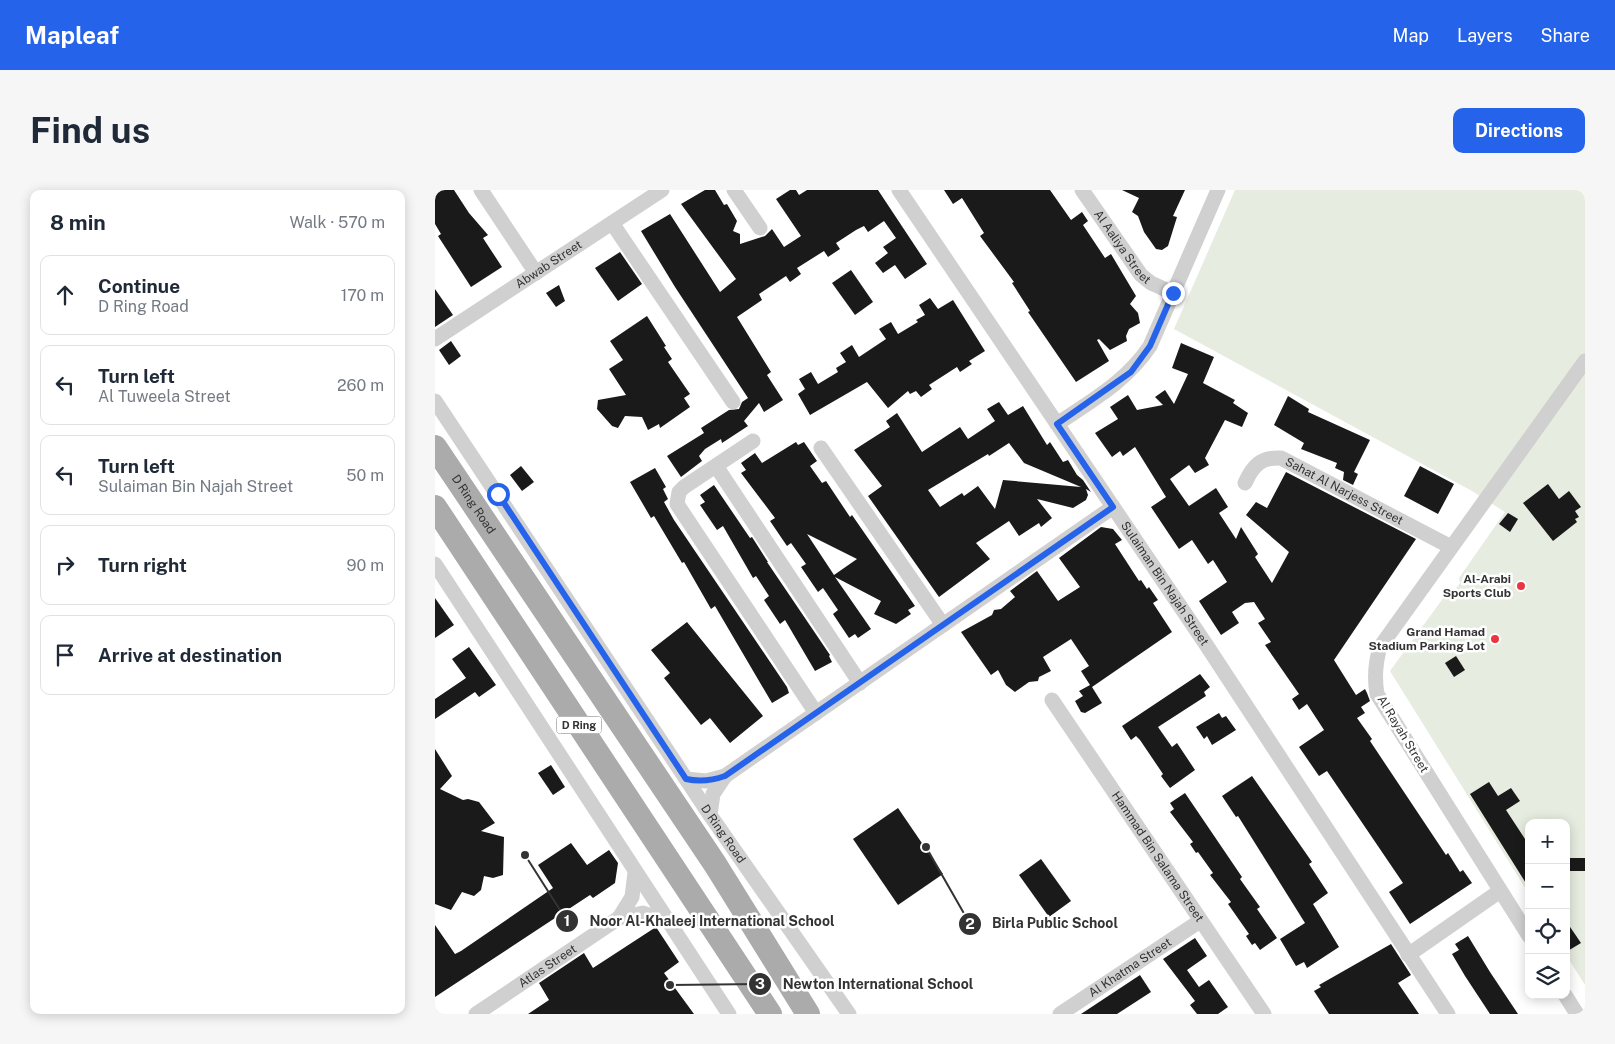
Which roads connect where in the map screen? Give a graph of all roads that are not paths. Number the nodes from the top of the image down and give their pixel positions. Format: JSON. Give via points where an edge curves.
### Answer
{"nodes":[{"id":1,"x":481,"y":190,"type":"edge"},
{"id":2,"x":663,"y":190,"type":"edge"},
{"id":3,"x":734,"y":190,"type":"edge"},
{"id":4,"x":899,"y":190,"type":"edge"},
{"id":5,"x":1082,"y":190,"type":"edge"},
{"id":6,"x":1219,"y":190,"type":"edge"},
{"id":7,"x":612,"y":224,"type":"junction"},
{"id":8,"x":760,"y":228,"type":"dead end"},
{"id":9,"x":536,"y":273,"type":"junction"},
{"id":10,"x":1173,"y":293,"type":"junction"},
{"id":11,"x":436,"y":340,"type":"edge"},
{"id":12,"x":1585,"y":361,"type":"edge"},
{"id":13,"x":435,"y":400,"type":"edge"},
{"id":14,"x":733,"y":402,"type":"dead end"},
{"id":15,"x":1057,"y":424,"type":"junction"},
{"id":16,"x":753,"y":441,"type":"dead end"},
{"id":17,"x":435,"y":446,"type":"edge"},
{"id":18,"x":821,"y":448,"type":"dead end"},
{"id":19,"x":716,"y":466,"type":"junction"},
{"id":20,"x":1245,"y":483,"type":"dead end"},
{"id":21,"x":435,"y":507,"type":"edge"},
{"id":22,"x":1113,"y":507,"type":"junction"},
{"id":23,"x":1451,"y":547,"type":"junction"},
{"id":24,"x":435,"y":564,"type":"edge"},
{"id":25,"x":943,"y":626,"type":"junction"},
{"id":26,"x":860,"y":683,"type":"junction"},
{"id":27,"x":1052,"y":700,"type":"dead end"},
{"id":28,"x":816,"y":713,"type":"junction"},
{"id":29,"x":725,"y":776,"type":"junction"},
{"id":30,"x":686,"y":779,"type":"junction"},
{"id":31,"x":711,"y":815,"type":"junction"},
{"id":32,"x":635,"y":873,"type":"junction"},
{"id":33,"x":1501,"y":891,"type":"junction"},
{"id":34,"x":619,"y":918,"type":"junction"},
{"id":35,"x":667,"y":921,"type":"junction"},
{"id":36,"x":1200,"y":921,"type":"junction"},
{"id":37,"x":1525,"y":930,"type":"edge"},
{"id":38,"x":1408,"y":955,"type":"junction"},
{"id":39,"x":1568,"y":999,"type":"edge"},
{"id":40,"x":1259,"y":1012,"type":"edge"},
{"id":41,"x":476,"y":1014,"type":"edge"},
{"id":42,"x":729,"y":1014,"type":"edge"},
{"id":43,"x":770,"y":1014,"type":"edge"},
{"id":44,"x":809,"y":1014,"type":"edge"},
{"id":45,"x":849,"y":1014,"type":"edge"},
{"id":46,"x":1060,"y":1014,"type":"edge"},
{"id":47,"x":1447,"y":1014,"type":"edge"},
{"id":48,"x":1577,"y":1014,"type":"edge"}],
"edges":[{"from":1,"to":9,"type":"street"},
{"from":2,"to":7,"type":"street","name":"Abwab Street"},
{"from":3,"to":8,"type":"street"},
{"from":4,"to":15,"type":"street","name":"Sulaiman Bin Najah Street"},
{"from":5,"to":10,"type":"street","name":"Al Aaliya Street","via":[[1141,275]]},
{"from":6,"to":10,"type":"street"},
{"from":7,"to":9,"type":"street","name":"Abwab Street"},
{"from":7,"to":14,"type":"street"},
{"from":9,"to":11,"type":"street","name":"Abwab Street"},
{"from":10,"to":15,"type":"street","via":[[1150,346],[1131,372]]},
{"from":12,"to":23,"type":"street","name":"Al Rayah Street"},
{"from":13,"to":30,"type":"street","name":"D Ring Road"},
{"from":15,"to":22,"type":"street","name":"Sulaiman Bin Najah Street"},
{"from":16,"to":19,"type":"street"},
{"from":17,"to":44,"type":"main road","name":"D Ring Road","number":"D Ring","via":[[709,856]]},
{"from":18,"to":25,"type":"street"},
{"from":19,"to":26,"type":"street"},
{"from":19,"to":28,"type":"street","via":[[679,492],[677,504]]},
{"from":20,"to":23,"type":"street","name":"Sahat Al Narjess Street","via":[[1252,468],[1262,459],[1281,458]]},
{"from":21,"to":43,"type":"main road","number":"D Ring"},
{"from":22,"to":25,"type":"street"},
{"from":22,"to":38,"type":"street","name":"Sulaiman Bin Najah Street"},
{"from":23,"to":33,"type":"street","name":"Al Rayah Street","via":[[1380,646],[1374,676],[1377,694]]},
{"from":24,"to":32,"type":"street"},
{"from":25,"to":26,"type":"street"},
{"from":26,"to":28,"type":"street"},
{"from":27,"to":36,"type":"street","name":"Hammad Bin Salama Street"},
{"from":28,"to":29,"type":"street"},
{"from":29,"to":30,"type":"street","via":[[706,781]]},
{"from":29,"to":31,"type":"street","via":[[713,794]]},
{"from":30,"to":31,"type":"street","name":"D Ring Road"},
{"from":31,"to":45,"type":"street","name":"D Ring Road"},
{"from":32,"to":34,"type":"street","name":"Atlas Street","via":[[632,897]]},
{"from":32,"to":35,"type":"street"},
{"from":33,"to":37,"type":"street","name":"Al Rayah Street"},
{"from":33,"to":38,"type":"street"},
{"from":34,"to":35,"type":"street","name":"Atlas Street","via":[[643,913]]},
{"from":34,"to":41,"type":"street","name":"Atlas Street"},
{"from":35,"to":42,"type":"street"},
{"from":36,"to":40,"type":"street","name":"Hammad Bin Salama Street"},
{"from":36,"to":46,"type":"street","name":"Al Khatma Street"},
{"from":38,"to":47,"type":"street","name":"Sulaiman Bin Najah Street"},
{"from":39,"to":48,"type":"street"}]}
